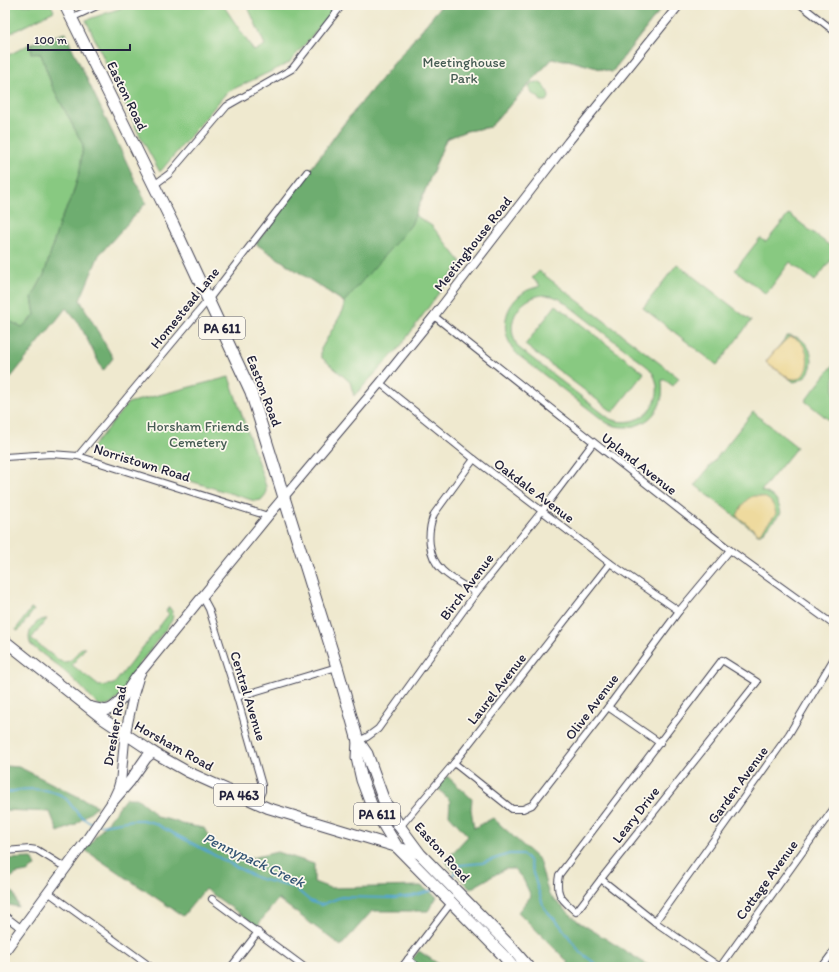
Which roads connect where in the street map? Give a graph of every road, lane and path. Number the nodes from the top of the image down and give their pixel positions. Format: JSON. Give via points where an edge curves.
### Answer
{"nodes":[{"id":1,"x":65,"y":5,"type":"edge"},
{"id":2,"x":99,"y":5,"type":"edge"},
{"id":3,"x":342,"y":5,"type":"edge"},
{"id":4,"x":679,"y":5,"type":"edge"},
{"id":5,"x":801,"y":5,"type":"edge"},
{"id":6,"x":71,"y":18,"type":"junction"},
{"id":7,"x":834,"y":31,"type":"edge"},
{"id":8,"x":307,"y":172,"type":"dead end"},
{"id":9,"x":154,"y":185,"type":"junction"},
{"id":10,"x":209,"y":299,"type":"junction"},
{"id":11,"x":434,"y":316,"type":"junction"},
{"id":12,"x":380,"y":383,"type":"junction"},
{"id":13,"x":593,"y":443,"type":"junction"},
{"id":14,"x":78,"y":456,"type":"junction"},
{"id":15,"x":5,"y":457,"type":"edge"},
{"id":16,"x":474,"y":460,"type":"junction"},
{"id":17,"x":284,"y":497,"type":"junction"},
{"id":18,"x":542,"y":511,"type":"junction"},
{"id":19,"x":268,"y":516,"type":"junction"},
{"id":20,"x":730,"y":550,"type":"junction"},
{"id":21,"x":610,"y":564,"type":"junction"},
{"id":22,"x":476,"y":593,"type":"junction"},
{"id":23,"x":202,"y":596,"type":"junction"},
{"id":24,"x":679,"y":611,"type":"junction"},
{"id":25,"x":834,"y":625,"type":"edge"},
{"id":26,"x":5,"y":641,"type":"edge"},
{"id":27,"x":834,"y":658,"type":"edge"},
{"id":28,"x":337,"y":667,"type":"junction"},
{"id":29,"x":140,"y":673,"type":"junction"},
{"id":30,"x":237,"y":697,"type":"junction"},
{"id":31,"x":86,"y":706,"type":"junction"},
{"id":32,"x":608,"y":707,"type":"junction"},
{"id":33,"x":126,"y":735,"type":"junction"},
{"id":34,"x":358,"y":741,"type":"junction"},
{"id":35,"x":660,"y":743,"type":"junction"},
{"id":36,"x":153,"y":752,"type":"junction"},
{"id":37,"x":454,"y":763,"type":"junction"},
{"id":38,"x":256,"y":803,"type":"junction"},
{"id":39,"x":110,"y":805,"type":"junction"},
{"id":40,"x":834,"y":808,"type":"edge"},
{"id":41,"x":400,"y":827,"type":"junction"},
{"id":42,"x":397,"y":847,"type":"junction"},
{"id":43,"x":5,"y":851,"type":"edge"},
{"id":44,"x":420,"y":854,"type":"junction"},
{"id":45,"x":66,"y":868,"type":"junction"},
{"id":46,"x":601,"y":879,"type":"junction"},
{"id":47,"x":48,"y":892,"type":"junction"},
{"id":48,"x":212,"y":899,"type":"dead end"},
{"id":49,"x":451,"y":903,"type":"junction"},
{"id":50,"x":5,"y":916,"type":"edge"},
{"id":51,"x":655,"y":922,"type":"junction"},
{"id":52,"x":22,"y":929,"type":"junction"},
{"id":53,"x":258,"y":932,"type":"junction"},
{"id":54,"x":5,"y":951,"type":"edge"},
{"id":55,"x":834,"y":951,"type":"edge"},
{"id":56,"x":408,"y":959,"type":"junction"},
{"id":57,"x":151,"y":967,"type":"edge"},
{"id":58,"x":231,"y":967,"type":"edge"},
{"id":59,"x":304,"y":967,"type":"edge"},
{"id":60,"x":402,"y":967,"type":"edge"},
{"id":61,"x":418,"y":967,"type":"edge"},
{"id":62,"x":513,"y":967,"type":"edge"},
{"id":63,"x":528,"y":967,"type":"edge"},
{"id":64,"x":720,"y":967,"type":"edge"},
{"id":65,"x":822,"y":967,"type":"edge"}],
"edges":[{"from":1,"to":6,"type":"highway","name":"Easton Road","number":"PA 611"},
{"from":2,"to":6,"type":"street"},
{"from":3,"to":9,"type":"street","via":[[292,69],[227,106],[169,174]]},
{"from":4,"to":11,"type":"street","name":"Meetinghouse Road","via":[[568,142]]},
{"from":5,"to":7,"type":"street"},
{"from":6,"to":9,"type":"highway","name":"Easton Road","number":"PA 611"},
{"from":8,"to":10,"type":"street","name":"Homestead Lane"},
{"from":9,"to":10,"type":"highway","name":"Easton Road","number":"PA 611"},
{"from":10,"to":14,"type":"street","name":"Homestead Lane"},
{"from":10,"to":17,"type":"highway","name":"Easton Road","number":"PA 611","via":[[251,392]]},
{"from":11,"to":12,"type":"street","name":"Meetinghouse Road"},
{"from":11,"to":13,"type":"street","name":"Upland Avenue"},
{"from":12,"to":16,"type":"street","name":"Oakdale Avenue"},
{"from":12,"to":17,"type":"street","name":"Meetinghouse Road"},
{"from":13,"to":18,"type":"street","name":"Birch Avenue"},
{"from":13,"to":20,"type":"street","name":"Upland Avenue"},
{"from":14,"to":15,"type":"street","name":"Norristown Road","via":[[51,454]]},
{"from":14,"to":19,"type":"street","name":"Norristown Road"},
{"from":16,"to":18,"type":"street","name":"Oakdale Avenue"},
{"from":16,"to":22,"type":"street","via":[[434,514],[429,536],[434,559],[442,570]]},
{"from":17,"to":19,"type":"main road","name":"Dresher Road"},
{"from":17,"to":28,"type":"highway","name":"Easton Road","number":"PA 611"},
{"from":18,"to":21,"type":"street","name":"Oakdale Avenue"},
{"from":18,"to":22,"type":"street","name":"Birch Avenue"},
{"from":19,"to":23,"type":"main road","name":"Dresher Road"},
{"from":20,"to":24,"type":"street","name":"Olive Avenue"},
{"from":20,"to":25,"type":"street","name":"Upland Avenue"},
{"from":21,"to":24,"type":"street","name":"Oakdale Avenue"},
{"from":21,"to":37,"type":"street","name":"Laurel Avenue"},
{"from":22,"to":34,"type":"street","name":"Birch Avenue","via":[[378,729]]},
{"from":23,"to":29,"type":"main road","name":"Dresher Road"},
{"from":23,"to":30,"type":"street","name":"Central Avenue","via":[[209,609]]},
{"from":24,"to":32,"type":"street","name":"Olive Avenue"},
{"from":26,"to":31,"type":"main road","name":"Horsham Road","number":"PA 463"},
{"from":27,"to":51,"type":"street","name":"Garden Avenue","via":[[789,734]]},
{"from":28,"to":30,"type":"street"},
{"from":28,"to":34,"type":"highway","name":"Easton Road","number":"PA 611"},
{"from":29,"to":31,"type":"main road","via":[[118,703],[111,708],[104,710]]},
{"from":29,"to":33,"type":"main road","name":"Dresher Road"},
{"from":30,"to":38,"type":"street","name":"Central Avenue","via":[[262,785]]},
{"from":31,"to":33,"type":"main road","name":"Horsham Road","number":"PA 463"},
{"from":32,"to":35,"type":"street"},
{"from":32,"to":37,"type":"street","name":"Olive Avenue","via":[[532,805],[523,809],[512,809]]},
{"from":33,"to":36,"type":"main road","name":"Horsham Road","number":"PA 463"},
{"from":33,"to":39,"type":"main road","name":"Dresher Road","via":[[121,778]]},
{"from":34,"to":41,"type":"highway","name":"Easton Road","number":"PA 611","via":[[367,754],[384,801]]},
{"from":34,"to":42,"type":"highway","name":"Easton Road","number":"PA 611","via":[[357,758],[362,780],[371,804]]},
{"from":35,"to":46,"type":"street","name":"Leary Drive","via":[[559,875],[557,887],[561,898],[576,912]]},
{"from":35,"to":46,"type":"street","name":"Leary Drive","via":[[722,660],[757,682]]},
{"from":36,"to":38,"type":"main road","name":"Horsham Road","number":"PA 463","via":[[188,772]]},
{"from":36,"to":39,"type":"main road"},
{"from":37,"to":41,"type":"street","name":"Laurel Avenue"},
{"from":38,"to":42,"type":"main road","name":"Horsham Road","number":"PA 463"},
{"from":39,"to":45,"type":"main road","name":"Dresher Road"},
{"from":40,"to":64,"type":"street","name":"Cottage Avenue"},
{"from":41,"to":44,"type":"highway","name":"Easton Road","number":"PA 611"},
{"from":42,"to":44,"type":"main road","name":"Horsham Road","number":"PA 463"},
{"from":42,"to":49,"type":"highway","name":"Easton Road","number":"PA 611"},
{"from":43,"to":45,"type":"street","via":[[37,850]]},
{"from":44,"to":63,"type":"highway","name":"Easton Road","number":"PA 611"},
{"from":45,"to":47,"type":"main road","name":"Dresher Road"},
{"from":46,"to":51,"type":"street"},
{"from":47,"to":52,"type":"main road","name":"Dresher Road"},
{"from":47,"to":57,"type":"street"},
{"from":48,"to":53,"type":"street"},
{"from":49,"to":56,"type":"street"},
{"from":49,"to":62,"type":"highway","name":"Easton Road","number":"PA 611"},
{"from":50,"to":52,"type":"street"},
{"from":51,"to":64,"type":"street"},
{"from":52,"to":54,"type":"main road","name":"Dresher Road"},
{"from":53,"to":58,"type":"street"},
{"from":53,"to":59,"type":"street"},
{"from":55,"to":65,"type":"street"},
{"from":56,"to":60,"type":"street"},
{"from":56,"to":61,"type":"street"}]}
